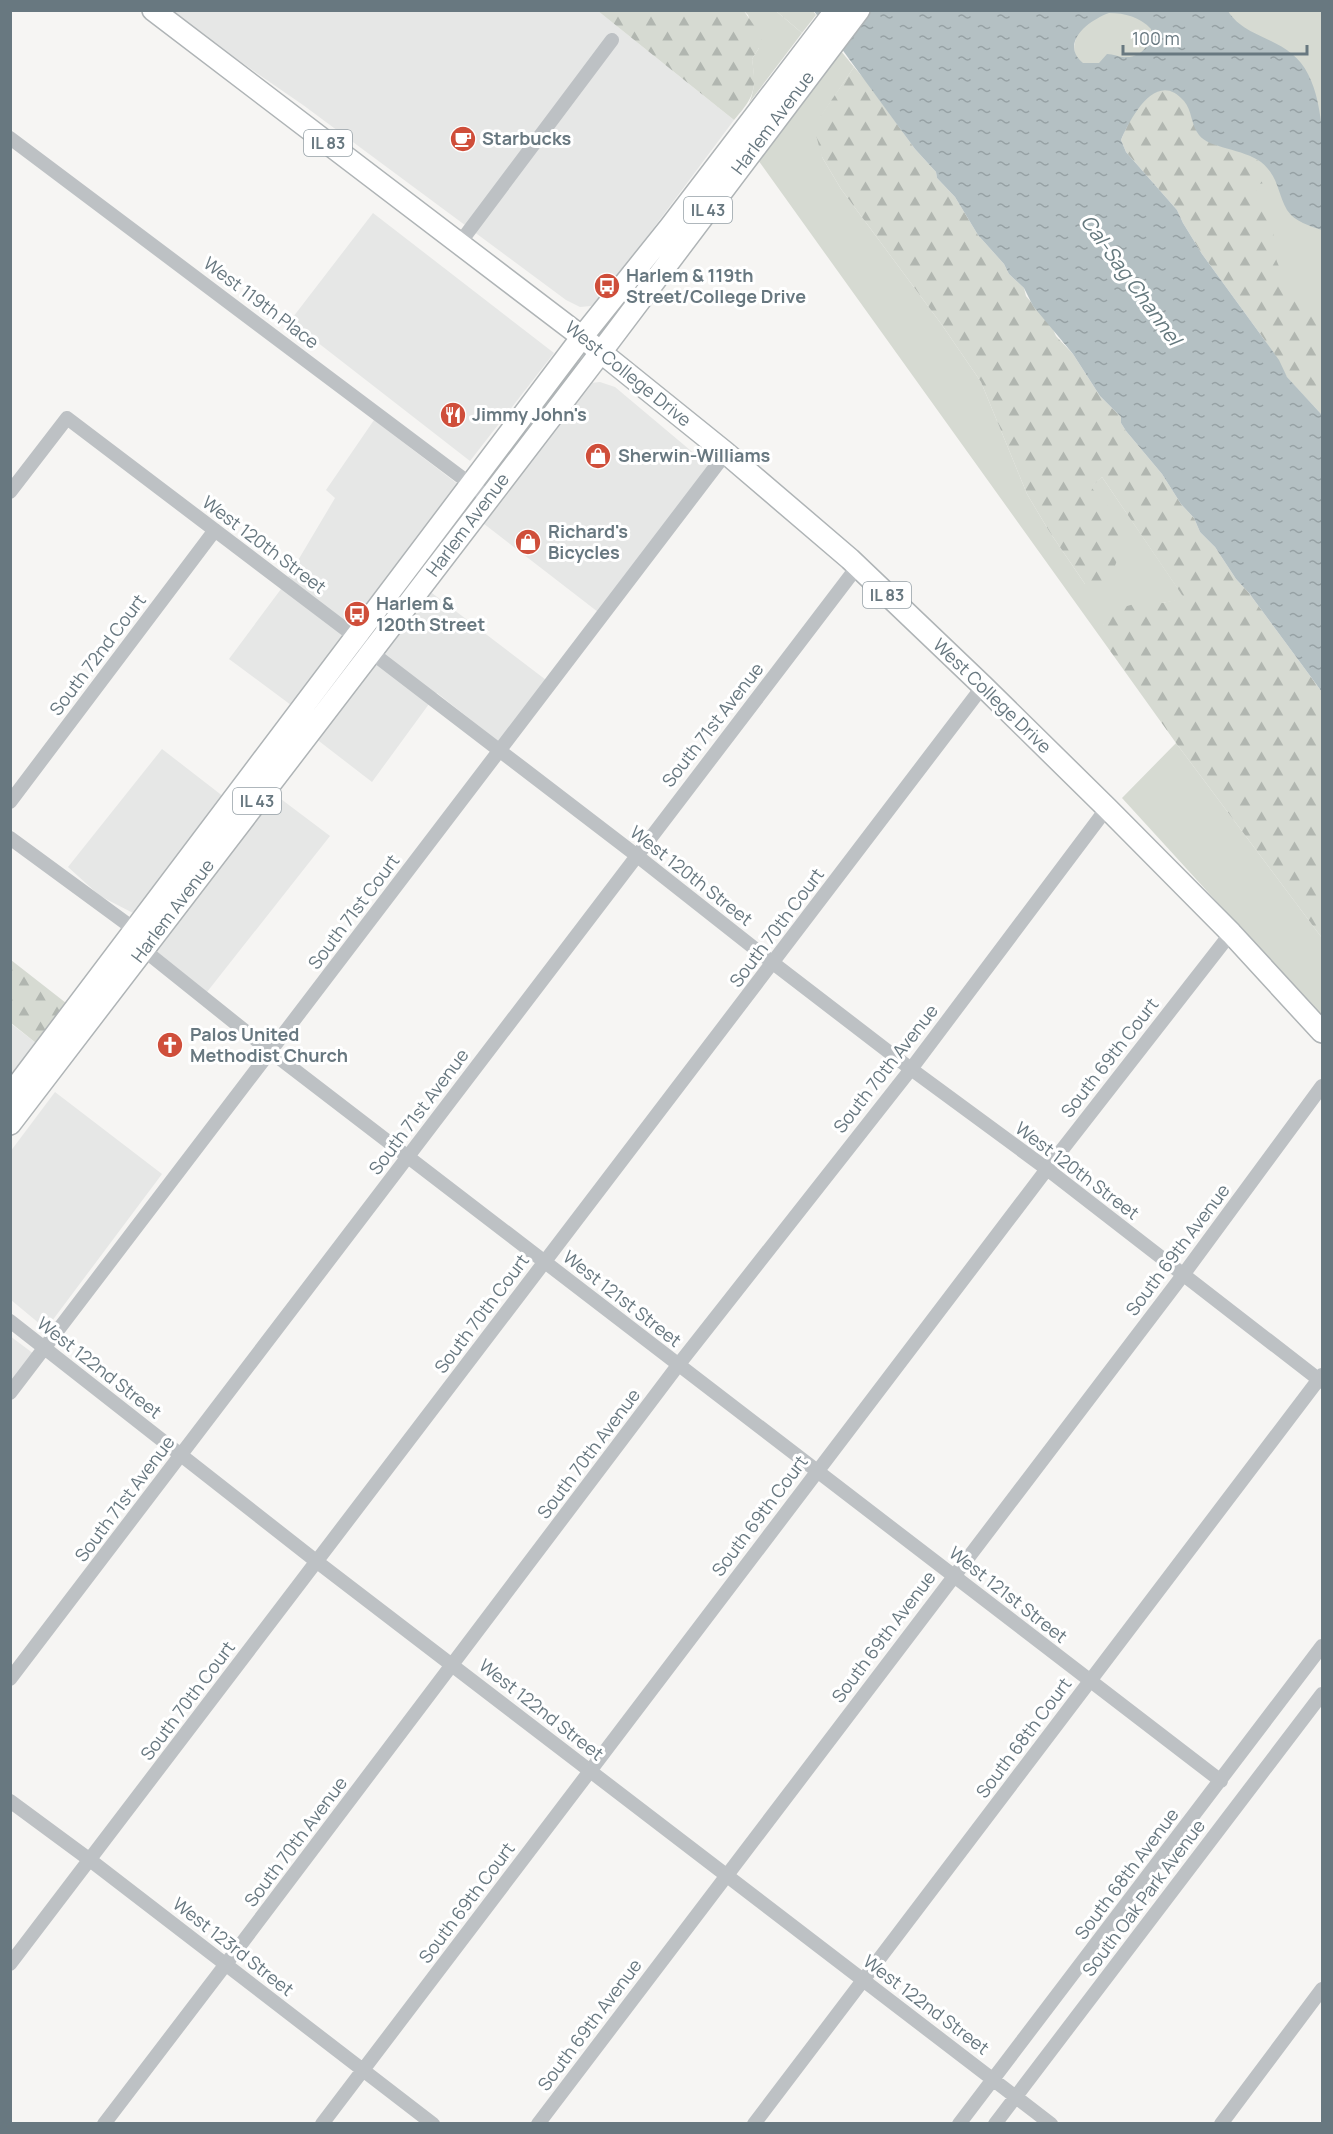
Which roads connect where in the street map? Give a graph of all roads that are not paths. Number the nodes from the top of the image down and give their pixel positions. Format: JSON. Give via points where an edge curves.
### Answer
{"nodes":[{"id":1,"x":153,"y":10,"type":"edge"},
{"id":2,"x":836,"y":10,"type":"edge"},
{"id":3,"x":858,"y":10,"type":"edge"},
{"id":4,"x":612,"y":40,"type":"dead end"},
{"id":5,"x":808,"y":63,"type":"junction"},
{"id":6,"x":10,"y":138,"type":"edge"},
{"id":7,"x":459,"y":244,"type":"junction"},
{"id":8,"x":582,"y":337,"type":"junction"},
{"id":9,"x":601,"y":352,"type":"junction"},
{"id":10,"x":726,"y":453,"type":"junction"},
{"id":11,"x":472,"y":484,"type":"junction"},
{"id":12,"x":10,"y":492,"type":"edge"},
{"id":13,"x":489,"y":498,"type":"junction"},
{"id":14,"x":215,"y":530,"type":"junction"},
{"id":15,"x":857,"y":567,"type":"junction"},
{"id":16,"x":364,"y":645,"type":"junction"},
{"id":17,"x":983,"y":686,"type":"junction"},
{"id":18,"x":499,"y":751,"type":"junction"},
{"id":19,"x":10,"y":802,"type":"edge"},
{"id":20,"x":1107,"y":808,"type":"junction"},
{"id":21,"x":10,"y":838,"type":"edge"},
{"id":22,"x":636,"y":855,"type":"junction"},
{"id":23,"x":134,"y":929,"type":"junction"},
{"id":24,"x":1230,"y":933,"type":"junction"},
{"id":25,"x":144,"y":950,"type":"junction"},
{"id":26,"x":773,"y":963,"type":"junction"},
{"id":27,"x":1323,"y":1032,"type":"edge"},
{"id":28,"x":270,"y":1051,"type":"junction"},
{"id":29,"x":911,"y":1068,"type":"junction"},
{"id":30,"x":1323,"y":1086,"type":"edge"},
{"id":31,"x":10,"y":1095,"type":"edge"},
{"id":32,"x":10,"y":1124,"type":"edge"},
{"id":33,"x":408,"y":1157,"type":"junction"},
{"id":34,"x":1047,"y":1169,"type":"junction"},
{"id":35,"x":545,"y":1262,"type":"junction"},
{"id":36,"x":1183,"y":1275,"type":"junction"},
{"id":37,"x":10,"y":1321,"type":"edge"},
{"id":38,"x":45,"y":1348,"type":"junction"},
{"id":39,"x":679,"y":1365,"type":"junction"},
{"id":40,"x":1321,"y":1379,"type":"edge"},
{"id":41,"x":10,"y":1393,"type":"edge"},
{"id":42,"x":180,"y":1456,"type":"junction"},
{"id":43,"x":817,"y":1471,"type":"junction"},
{"id":44,"x":316,"y":1561,"type":"junction"},
{"id":45,"x":954,"y":1576,"type":"junction"},
{"id":46,"x":1323,"y":1646,"type":"edge"},
{"id":47,"x":453,"y":1664,"type":"junction"},
{"id":48,"x":10,"y":1679,"type":"edge"},
{"id":49,"x":1090,"y":1681,"type":"junction"},
{"id":50,"x":1323,"y":1694,"type":"edge"},
{"id":51,"x":590,"y":1771,"type":"junction"},
{"id":52,"x":1221,"y":1781,"type":"junction"},
{"id":53,"x":10,"y":1801,"type":"edge"},
{"id":54,"x":90,"y":1860,"type":"junction"},
{"id":55,"x":726,"y":1876,"type":"junction"},
{"id":56,"x":10,"y":1964,"type":"edge"},
{"id":57,"x":226,"y":1964,"type":"junction"},
{"id":58,"x":863,"y":1981,"type":"junction"},
{"id":59,"x":1323,"y":1989,"type":"edge"},
{"id":60,"x":363,"y":2070,"type":"junction"},
{"id":61,"x":993,"y":2078,"type":"junction"},
{"id":62,"x":1016,"y":2096,"type":"junction"},
{"id":63,"x":104,"y":2124,"type":"edge"},
{"id":64,"x":322,"y":2124,"type":"edge"},
{"id":65,"x":433,"y":2124,"type":"edge"},
{"id":66,"x":538,"y":2124,"type":"edge"},
{"id":67,"x":754,"y":2124,"type":"edge"},
{"id":68,"x":959,"y":2124,"type":"edge"},
{"id":69,"x":995,"y":2124,"type":"edge"},
{"id":70,"x":1051,"y":2124,"type":"edge"},
{"id":71,"x":1221,"y":2124,"type":"edge"}],
"edges":[{"from":1,"to":7,"type":"main road","name":"West College Drive","number":"IL 83"},
{"from":2,"to":5,"type":"main road","name":"Harlem Avenue","number":"IL 43"},
{"from":3,"to":5,"type":"main road","name":"Harlem Avenue","number":"IL 43"},
{"from":4,"to":7,"type":"street"},
{"from":5,"to":8,"type":"main road","name":"Harlem Avenue","number":"IL 43"},
{"from":5,"to":9,"type":"main road","name":"Harlem Avenue","number":"IL 43"},
{"from":6,"to":11,"type":"street","name":"West 119th Place"},
{"from":7,"to":8,"type":"main road","name":"West College Drive","number":"IL 83"},
{"from":8,"to":9,"type":"main road","name":"West College Drive","number":"IL 83"},
{"from":8,"to":11,"type":"main road","name":"Harlem Avenue","number":"IL 43"},
{"from":9,"to":10,"type":"main road","name":"West College Drive","number":"IL 83"},
{"from":9,"to":13,"type":"main road","name":"Harlem Avenue","number":"IL 43"},
{"from":10,"to":15,"type":"main road","name":"West College Drive","number":"IL 83"},
{"from":10,"to":18,"type":"street","name":"South 71st Court"},
{"from":11,"to":13,"type":"street","name":"West 119th Place"},
{"from":11,"to":16,"type":"main road","name":"Harlem Avenue","number":"IL 43"},
{"from":12,"to":14,"type":"street","name":"West 120th Street","via":[[67,418]]},
{"from":13,"to":16,"type":"main road","name":"Harlem Avenue","number":"IL 43"},
{"from":14,"to":16,"type":"street","name":"West 120th Street"},
{"from":14,"to":19,"type":"street","name":"South 72nd Court"},
{"from":15,"to":17,"type":"main road","name":"West College Drive","number":"IL 83"},
{"from":15,"to":22,"type":"street","name":"South 71st Avenue"},
{"from":16,"to":18,"type":"street","name":"West 120th Street"},
{"from":16,"to":23,"type":"main road","name":"Harlem Avenue","number":"IL 43"},
{"from":16,"to":25,"type":"main road","name":"Harlem Avenue","number":"IL 43"},
{"from":17,"to":20,"type":"main road","name":"West College Drive","number":"IL 83"},
{"from":17,"to":26,"type":"street","name":"South 70th Court"},
{"from":18,"to":22,"type":"street","name":"West 120th Street"},
{"from":18,"to":28,"type":"street","name":"South 71st Court"},
{"from":20,"to":24,"type":"main road","name":"West College Drive","number":"IL 83"},
{"from":20,"to":29,"type":"street","name":"South 70th Avenue"},
{"from":21,"to":23,"type":"street","name":"West 121st Street"},
{"from":22,"to":26,"type":"street","name":"West 120th Street"},
{"from":22,"to":33,"type":"street","name":"South 71st Avenue"},
{"from":23,"to":25,"type":"street","name":"West 121st Street"},
{"from":23,"to":31,"type":"main road","name":"Harlem Avenue","number":"IL 43"},
{"from":24,"to":27,"type":"main road","name":"West College Drive","number":"IL 83"},
{"from":24,"to":34,"type":"street","name":"South 69th Court"},
{"from":25,"to":28,"type":"street","name":"West 121st Street"},
{"from":25,"to":32,"type":"main road","name":"Harlem Avenue","number":"IL 43"},
{"from":26,"to":29,"type":"street","name":"West 120th Street"},
{"from":26,"to":35,"type":"street","name":"South 70th Court"},
{"from":28,"to":33,"type":"street","name":"West 121st Street"},
{"from":28,"to":38,"type":"street","name":"South 71st Court"},
{"from":29,"to":34,"type":"street","name":"West 120th Street"},
{"from":29,"to":39,"type":"street","name":"South 70th Avenue"},
{"from":30,"to":36,"type":"street","name":"South 69th Avenue"},
{"from":33,"to":35,"type":"street","name":"West 121st Street"},
{"from":33,"to":42,"type":"street","name":"South 71st Avenue"},
{"from":34,"to":36,"type":"street","name":"West 120th Street"},
{"from":34,"to":43,"type":"street","name":"South 69th Court"},
{"from":35,"to":39,"type":"street","name":"West 121st Street"},
{"from":35,"to":44,"type":"street","name":"South 70th Court"},
{"from":36,"to":40,"type":"street","name":"West 120th Street"},
{"from":36,"to":45,"type":"street","name":"South 69th Avenue"},
{"from":37,"to":38,"type":"street","name":"West 122nd Street"},
{"from":38,"to":41,"type":"street","name":"South 71st Court"},
{"from":38,"to":42,"type":"street","name":"West 122nd Street"},
{"from":39,"to":43,"type":"street","name":"West 121st Street"},
{"from":39,"to":47,"type":"street","name":"South 70th Avenue"},
{"from":40,"to":49,"type":"street","name":"South 68th Court"},
{"from":42,"to":44,"type":"street","name":"West 122nd Street"},
{"from":42,"to":48,"type":"street","name":"South 71st Avenue"},
{"from":43,"to":45,"type":"street","name":"West 121st Street"},
{"from":43,"to":51,"type":"street","name":"South 69th Court"},
{"from":44,"to":47,"type":"street","name":"West 122nd Street"},
{"from":44,"to":54,"type":"street","name":"South 70th Court"},
{"from":45,"to":49,"type":"street","name":"West 121st Street"},
{"from":45,"to":55,"type":"street","name":"South 69th Avenue"},
{"from":46,"to":52,"type":"street","name":"South 68th Avenue"},
{"from":47,"to":51,"type":"street","name":"West 122nd Street"},
{"from":47,"to":57,"type":"street","name":"South 70th Avenue"},
{"from":49,"to":52,"type":"street","name":"West 121st Street"},
{"from":49,"to":58,"type":"street","name":"South 68th Court"},
{"from":50,"to":62,"type":"street","name":"South Oak Park Avenue"},
{"from":51,"to":55,"type":"street","name":"West 122nd Street"},
{"from":51,"to":60,"type":"street","name":"South 69th Court"},
{"from":52,"to":61,"type":"street","name":"South 68th Avenue"},
{"from":53,"to":54,"type":"street","name":"West 123rd Street"},
{"from":54,"to":56,"type":"street","name":"South 70th Court"},
{"from":54,"to":57,"type":"street","name":"West 123rd Street"},
{"from":55,"to":58,"type":"street","name":"West 122nd Street"},
{"from":55,"to":66,"type":"street","name":"South 69th Avenue"},
{"from":57,"to":60,"type":"street","name":"West 123rd Street"},
{"from":57,"to":63,"type":"street","name":"South 70th Avenue"},
{"from":58,"to":61,"type":"street","name":"West 122nd Street"},
{"from":58,"to":67,"type":"street","name":"South 68th Court"},
{"from":59,"to":71,"type":"street"},
{"from":60,"to":64,"type":"street","name":"South 69th Court"},
{"from":60,"to":65,"type":"street","name":"West 123rd Street"},
{"from":61,"to":62,"type":"street","name":"West 122nd Street"},
{"from":61,"to":68,"type":"street","name":"South 68th Avenue"},
{"from":62,"to":69,"type":"street","name":"South Oak Park Avenue"},
{"from":62,"to":70,"type":"street","name":"West 122nd Street"}]}
